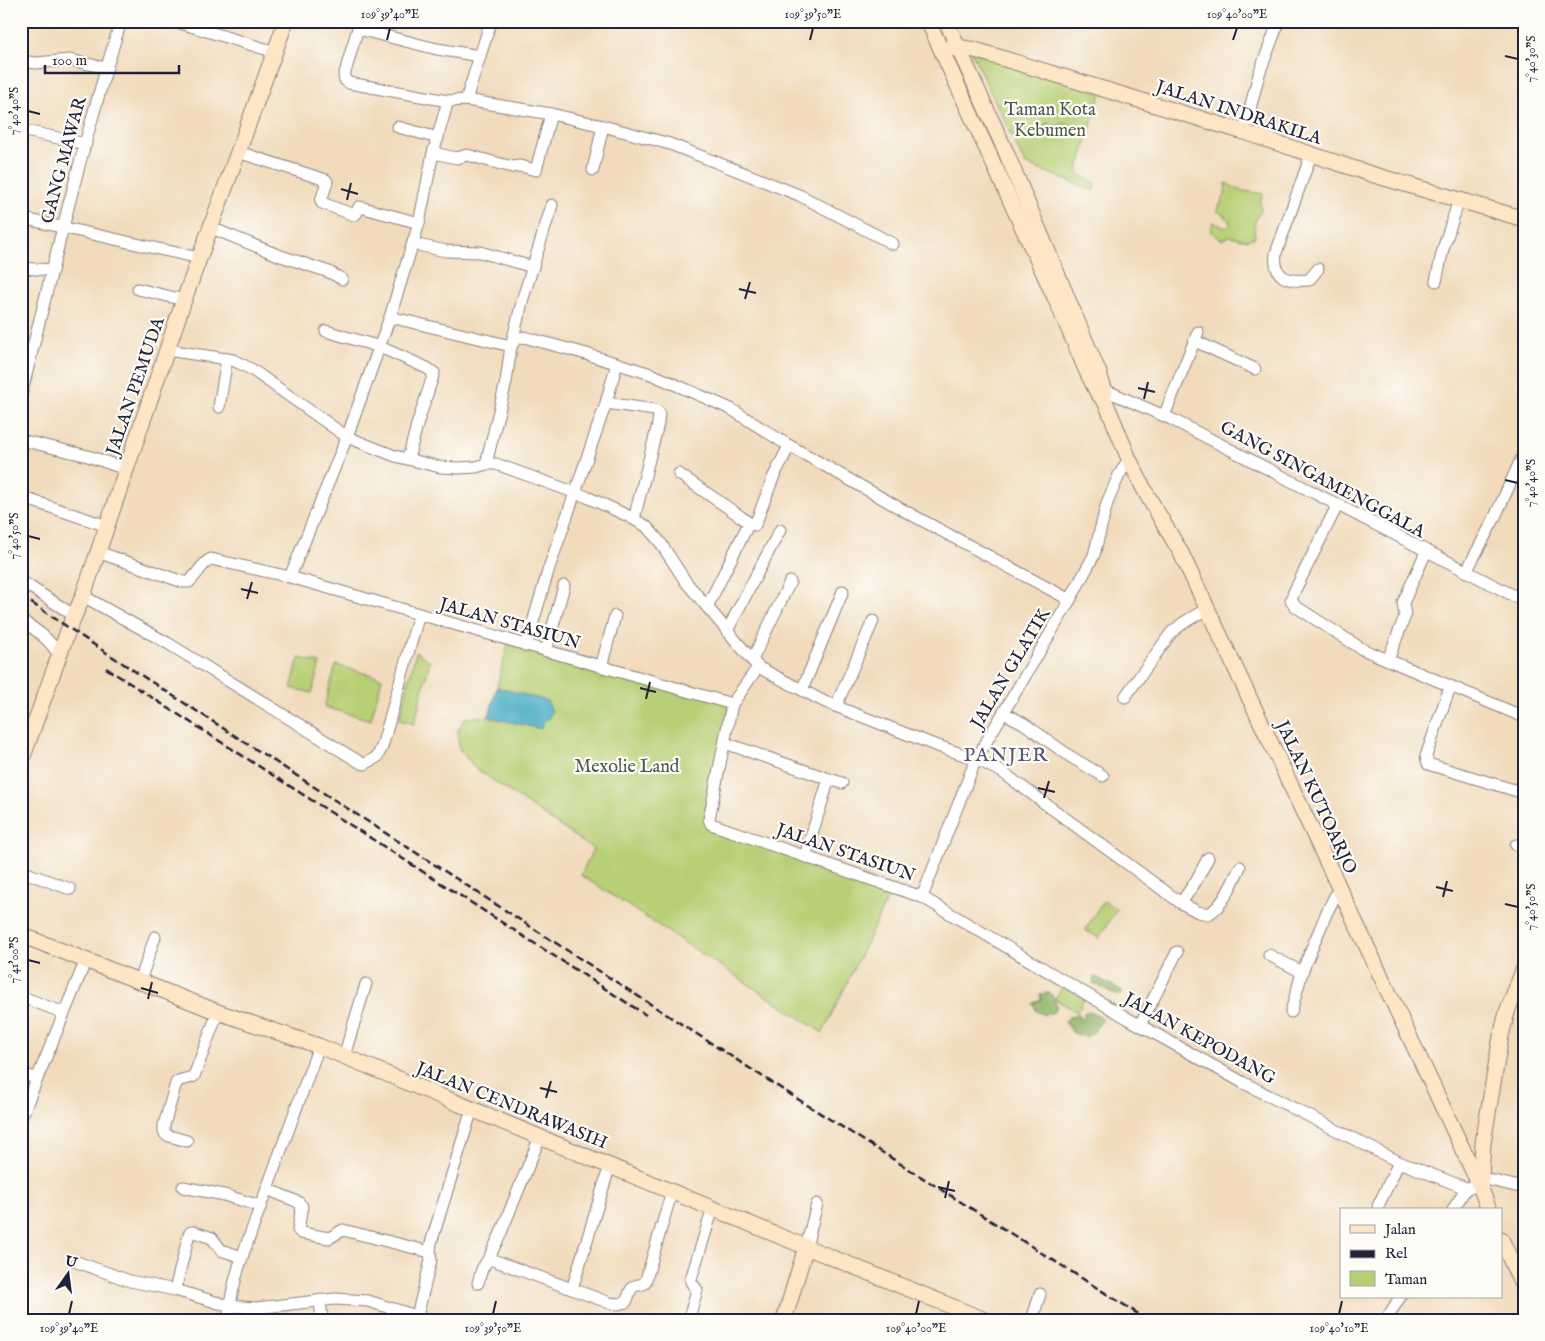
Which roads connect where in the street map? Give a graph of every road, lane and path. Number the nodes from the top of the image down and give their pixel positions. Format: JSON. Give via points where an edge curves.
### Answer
{"nodes":[{"id":1,"x":121,"y":21,"type":"edge"},
{"id":2,"x":174,"y":21,"type":"edge"},
{"id":3,"x":286,"y":21,"type":"edge"},
{"id":4,"x":492,"y":21,"type":"edge"},
{"id":5,"x":928,"y":21,"type":"edge"},
{"id":6,"x":1279,"y":21,"type":"edge"},
{"id":7,"x":359,"y":25,"type":"edge"},
{"id":8,"x":952,"y":34,"type":"edge"},
{"id":9,"x":942,"y":51,"type":"junction"},
{"id":10,"x":275,"y":52,"type":"junction"},
{"id":11,"x":480,"y":56,"type":"junction"},
{"id":12,"x":21,"y":61,"type":"edge"},
{"id":13,"x":106,"y":68,"type":"junction"},
{"id":14,"x":466,"y":100,"type":"junction"},
{"id":15,"x":448,"y":101,"type":"junction"},
{"id":16,"x":551,"y":114,"type":"junction"},
{"id":17,"x":988,"y":114,"type":"junction"},
{"id":18,"x":973,"y":118,"type":"junction"},
{"id":19,"x":398,"y":126,"type":"dead end"},
{"id":20,"x":604,"y":126,"type":"junction"},
{"id":21,"x":21,"y":130,"type":"edge"},
{"id":22,"x":1244,"y":132,"type":"junction"},
{"id":23,"x":438,"y":138,"type":"junction"},
{"id":24,"x":86,"y":144,"type":"junction"},
{"id":25,"x":238,"y":152,"type":"junction"},
{"id":26,"x":433,"y":153,"type":"junction"},
{"id":27,"x":1311,"y":155,"type":"junction"},
{"id":28,"x":593,"y":170,"type":"dead end"},
{"id":29,"x":1459,"y":200,"type":"junction"},
{"id":30,"x":552,"y":205,"type":"dead end"},
{"id":31,"x":21,"y":218,"type":"edge"},
{"id":32,"x":1524,"y":219,"type":"edge"},
{"id":33,"x":419,"y":223,"type":"junction"},
{"id":34,"x":62,"y":227,"type":"junction"},
{"id":35,"x":210,"y":227,"type":"junction"},
{"id":36,"x":413,"y":244,"type":"junction"},
{"id":37,"x":893,"y":244,"type":"dead end"},
{"id":38,"x":199,"y":258,"type":"junction"},
{"id":39,"x":533,"y":267,"type":"junction"},
{"id":40,"x":21,"y":268,"type":"edge"},
{"id":41,"x":1318,"y":269,"type":"dead end"},
{"id":42,"x":52,"y":270,"type":"junction"},
{"id":43,"x":342,"y":279,"type":"dead end"},
{"id":44,"x":1436,"y":281,"type":"dead end"},
{"id":45,"x":138,"y":289,"type":"dead end"},
{"id":46,"x":184,"y":300,"type":"junction"},
{"id":47,"x":390,"y":317,"type":"junction"},
{"id":48,"x":326,"y":331,"type":"dead end"},
{"id":49,"x":510,"y":346,"type":"junction"},
{"id":50,"x":380,"y":347,"type":"junction"},
{"id":51,"x":167,"y":350,"type":"junction"},
{"id":52,"x":227,"y":359,"type":"junction"},
{"id":53,"x":617,"y":363,"type":"junction"},
{"id":54,"x":1255,"y":369,"type":"dead end"},
{"id":55,"x":1103,"y":395,"type":"junction"},
{"id":56,"x":21,"y":396,"type":"edge"},
{"id":57,"x":606,"y":403,"type":"junction"},
{"id":58,"x":219,"y":407,"type":"dead end"},
{"id":59,"x":1164,"y":416,"type":"junction"},
{"id":60,"x":347,"y":437,"type":"junction"},
{"id":61,"x":21,"y":440,"type":"edge"},
{"id":62,"x":789,"y":446,"type":"junction"},
{"id":63,"x":1524,"y":453,"type":"edge"},
{"id":64,"x":408,"y":459,"type":"junction"},
{"id":65,"x":1130,"y":459,"type":"junction"},
{"id":66,"x":486,"y":464,"type":"junction"},
{"id":67,"x":126,"y":469,"type":"junction"},
{"id":68,"x":679,"y":474,"type":"dead end"},
{"id":69,"x":575,"y":493,"type":"junction"},
{"id":70,"x":21,"y":497,"type":"edge"},
{"id":71,"x":1337,"y":506,"type":"junction"},
{"id":72,"x":634,"y":519,"type":"junction"},
{"id":73,"x":749,"y":523,"type":"junction"},
{"id":74,"x":107,"y":526,"type":"junction"},
{"id":75,"x":780,"y":530,"type":"dead end"},
{"id":76,"x":98,"y":552,"type":"junction"},
{"id":77,"x":1426,"y":552,"type":"junction"},
{"id":78,"x":1468,"y":566,"type":"junction"},
{"id":79,"x":290,"y":577,"type":"junction"},
{"id":80,"x":21,"y":581,"type":"edge"},
{"id":81,"x":790,"y":582,"type":"dead end"},
{"id":82,"x":564,"y":586,"type":"dead end"},
{"id":83,"x":843,"y":591,"type":"dead end"},
{"id":84,"x":83,"y":596,"type":"junction"},
{"id":85,"x":1070,"y":600,"type":"junction"},
{"id":86,"x":1524,"y":601,"type":"edge"},
{"id":87,"x":707,"y":607,"type":"junction"},
{"id":88,"x":1208,"y":608,"type":"junction"},
{"id":89,"x":419,"y":614,"type":"junction"},
{"id":90,"x":75,"y":616,"type":"junction"},
{"id":91,"x":615,"y":616,"type":"dead end"},
{"id":92,"x":21,"y":620,"type":"edge"},
{"id":93,"x":874,"y":622,"type":"dead end"},
{"id":94,"x":728,"y":631,"type":"junction"},
{"id":95,"x":526,"y":646,"type":"junction"},
{"id":96,"x":546,"y":652,"type":"junction"},
{"id":97,"x":60,"y":656,"type":"junction"},
{"id":98,"x":1388,"y":660,"type":"junction"},
{"id":99,"x":755,"y":664,"type":"junction"},
{"id":100,"x":601,"y":667,"type":"junction"},
{"id":101,"x":1450,"y":687,"type":"junction"},
{"id":102,"x":802,"y":690,"type":"junction"},
{"id":103,"x":1125,"y":696,"type":"dead end"},
{"id":104,"x":732,"y":704,"type":"junction"},
{"id":105,"x":836,"y":706,"type":"junction"},
{"id":106,"x":1004,"y":713,"type":"junction"},
{"id":107,"x":1524,"y":717,"type":"edge"},
{"id":108,"x":725,"y":742,"type":"junction"},
{"id":109,"x":976,"y":759,"type":"junction"},
{"id":110,"x":21,"y":762,"type":"edge"},
{"id":111,"x":1103,"y":776,"type":"dead end"},
{"id":112,"x":829,"y":779,"type":"junction"},
{"id":113,"x":842,"y":783,"type":"dead end"},
{"id":114,"x":1524,"y":793,"type":"edge"},
{"id":115,"x":805,"y":856,"type":"junction"},
{"id":116,"x":1208,"y":858,"type":"dead end"},
{"id":117,"x":1240,"y":867,"type":"dead end"},
{"id":118,"x":21,"y":871,"type":"edge"},
{"id":119,"x":1339,"y":888,"type":"junction"},
{"id":120,"x":70,"y":889,"type":"dead end"},
{"id":121,"x":922,"y":897,"type":"junction"},
{"id":122,"x":1181,"y":903,"type":"junction"},
{"id":123,"x":21,"y":935,"type":"edge"},
{"id":124,"x":156,"y":937,"type":"dead end"},
{"id":125,"x":1177,"y":952,"type":"dead end"},
{"id":126,"x":1270,"y":955,"type":"dead end"},
{"id":127,"x":86,"y":960,"type":"junction"},
{"id":128,"x":1524,"y":968,"type":"edge"},
{"id":129,"x":1302,"y":972,"type":"junction"},
{"id":130,"x":140,"y":981,"type":"junction"},
{"id":131,"x":366,"y":984,"type":"dead end"},
{"id":132,"x":25,"y":998,"type":"dead end"},
{"id":133,"x":218,"y":1012,"type":"junction"},
{"id":134,"x":1291,"y":1012,"type":"dead end"},
{"id":135,"x":64,"y":1013,"type":"junction"},
{"id":136,"x":1140,"y":1025,"type":"junction"},
{"id":137,"x":320,"y":1046,"type":"junction"},
{"id":138,"x":344,"y":1056,"type":"junction"},
{"id":139,"x":21,"y":1074,"type":"edge"},
{"id":140,"x":37,"y":1078,"type":"junction"},
{"id":141,"x":472,"y":1109,"type":"junction"},
{"id":142,"x":21,"y":1118,"type":"edge"},
{"id":143,"x":540,"y":1137,"type":"junction"},
{"id":144,"x":187,"y":1141,"type":"dead end"},
{"id":145,"x":1483,"y":1143,"type":"junction"},
{"id":146,"x":1467,"y":1160,"type":"junction"},
{"id":147,"x":1399,"y":1162,"type":"junction"},
{"id":148,"x":610,"y":1166,"type":"junction"},
{"id":149,"x":1475,"y":1185,"type":"junction"},
{"id":150,"x":183,"y":1187,"type":"dead end"},
{"id":151,"x":1524,"y":1188,"type":"edge"},
{"id":152,"x":267,"y":1189,"type":"junction"},
{"id":153,"x":672,"y":1192,"type":"junction"},
{"id":154,"x":817,"y":1204,"type":"dead end"},
{"id":155,"x":260,"y":1206,"type":"junction"},
{"id":156,"x":1378,"y":1206,"type":"dead end"},
{"id":157,"x":712,"y":1208,"type":"junction"},
{"id":158,"x":1455,"y":1208,"type":"edge"},
{"id":159,"x":1488,"y":1208,"type":"edge"},
{"id":160,"x":1502,"y":1241,"type":"edge"},
{"id":161,"x":806,"y":1248,"type":"junction"},
{"id":162,"x":430,"y":1252,"type":"junction"},
{"id":163,"x":242,"y":1257,"type":"junction"},
{"id":164,"x":489,"y":1258,"type":"junction"},
{"id":165,"x":77,"y":1262,"type":"dead end"},
{"id":166,"x":478,"y":1283,"type":"dead end"},
{"id":167,"x":572,"y":1289,"type":"junction"},
{"id":168,"x":1524,"y":1289,"type":"edge"},
{"id":169,"x":175,"y":1290,"type":"junction"},
{"id":170,"x":1040,"y":1294,"type":"dead end"},
{"id":171,"x":1399,"y":1298,"type":"edge"},
{"id":172,"x":320,"y":1300,"type":"junction"},
{"id":173,"x":229,"y":1306,"type":"junction"},
{"id":174,"x":691,"y":1311,"type":"dead end"},
{"id":175,"x":424,"y":1318,"type":"edge"},
{"id":176,"x":228,"y":1320,"type":"edge"},
{"id":177,"x":322,"y":1320,"type":"edge"},
{"id":178,"x":784,"y":1320,"type":"edge"},
{"id":179,"x":985,"y":1320,"type":"edge"},
{"id":180,"x":1032,"y":1320,"type":"edge"},
{"id":181,"x":1386,"y":1320,"type":"edge"}],
"edges":[{"from":1,"to":13,"type":"street","name":"GANG MAWAR"},
{"from":2,"to":10,"type":"street"},
{"from":3,"to":10,"type":"main road","name":"JALAN PEMUDA"},
{"from":4,"to":11,"type":"street"},
{"from":5,"to":9,"type":"main road"},
{"from":6,"to":22,"type":"street","via":[[1259,74]]},
{"from":7,"to":11,"type":"street","via":[[437,49]]},
{"from":7,"to":15,"type":"street","via":[[345,80]]},
{"from":8,"to":9,"type":"main road","name":"JALAN INDRAKILA"},
{"from":8,"to":17,"type":"main road"},
{"from":8,"to":22,"type":"main road","name":"JALAN INDRAKILA","via":[[975,50]]},
{"from":9,"to":18,"type":"main road"},
{"from":10,"to":25,"type":"main road","name":"JALAN PEMUDA"},
{"from":11,"to":14,"type":"street"},
{"from":12,"to":13,"type":"street","via":[[36,64],[70,60]]},
{"from":13,"to":24,"type":"street","name":"GANG MAWAR"},
{"from":14,"to":15,"type":"street"},
{"from":14,"to":16,"type":"street"},
{"from":15,"to":23,"type":"street"},
{"from":16,"to":20,"type":"street"},
{"from":16,"to":26,"type":"street","via":[[536,170],[467,155],[455,157]]},
{"from":17,"to":18,"type":"main road"},
{"from":17,"to":55,"type":"main road","via":[[1049,253]]},
{"from":18,"to":55,"type":"main road"},
{"from":19,"to":23,"type":"street"},
{"from":20,"to":28,"type":"street"},
{"from":20,"to":37,"type":"street","via":[[670,144],[790,192]]},
{"from":21,"to":24,"type":"street"},
{"from":22,"to":27,"type":"main road","name":"JALAN INDRAKILA"},
{"from":23,"to":26,"type":"street"},
{"from":24,"to":34,"type":"street","name":"GANG MAWAR"},
{"from":25,"to":33,"type":"street","via":[[326,180],[322,203],[354,214],[360,207]]},
{"from":25,"to":35,"type":"main road","name":"JALAN PEMUDA"},
{"from":26,"to":33,"type":"street"},
{"from":27,"to":29,"type":"main road","name":"JALAN INDRAKILA"},
{"from":27,"to":41,"type":"street","via":[[1275,262],[1277,272],[1296,282],[1309,280]]},
{"from":29,"to":32,"type":"main road","name":"JALAN INDRAKILA"},
{"from":29,"to":44,"type":"street"},
{"from":30,"to":39,"type":"street"},
{"from":31,"to":34,"type":"street"},
{"from":33,"to":36,"type":"street"},
{"from":34,"to":38,"type":"street"},
{"from":34,"to":42,"type":"street","name":"GANG MAWAR"},
{"from":35,"to":38,"type":"main road","name":"JALAN PEMUDA"},
{"from":35,"to":43,"type":"street"},
{"from":36,"to":39,"type":"street","via":[[446,251],[480,252]]},
{"from":36,"to":47,"type":"street"},
{"from":38,"to":46,"type":"main road","name":"JALAN PEMUDA"},
{"from":39,"to":49,"type":"street"},
{"from":40,"to":42,"type":"street"},
{"from":42,"to":56,"type":"street","name":"GANG MAWAR"},
{"from":45,"to":46,"type":"street"},
{"from":46,"to":51,"type":"main road","name":"JALAN PEMUDA"},
{"from":47,"to":49,"type":"street"},
{"from":47,"to":50,"type":"street"},
{"from":48,"to":50,"type":"street"},
{"from":49,"to":53,"type":"street","via":[[516,339],[524,337]]},
{"from":49,"to":66,"type":"street","via":[[506,382]]},
{"from":50,"to":60,"type":"street"},
{"from":50,"to":64,"type":"street","via":[[434,373]]},
{"from":51,"to":52,"type":"street"},
{"from":51,"to":67,"type":"main road","name":"JALAN PEMUDA"},
{"from":52,"to":58,"type":"street"},
{"from":52,"to":60,"type":"street","via":[[251,369]]},
{"from":53,"to":57,"type":"street"},
{"from":53,"to":62,"type":"street","via":[[651,374],[731,409]]},
{"from":54,"to":59,"type":"street","via":[[1197,336]]},
{"from":55,"to":59,"type":"street","name":"GANG SINGAMENGGALA"},
{"from":55,"to":65,"type":"main road","name":"JALAN KUTOARJO"},
{"from":57,"to":69,"type":"street"},
{"from":57,"to":72,"type":"street","via":[[659,413]]},
{"from":59,"to":71,"type":"street","name":"GANG SINGAMENGGALA"},
{"from":60,"to":64,"type":"street"},
{"from":60,"to":79,"type":"street"},
{"from":61,"to":67,"type":"street"},
{"from":62,"to":73,"type":"street","via":[[755,524]]},
{"from":62,"to":85,"type":"street"},
{"from":63,"to":78,"type":"street"},
{"from":64,"to":66,"type":"street","via":[[440,467]]},
{"from":65,"to":85,"type":"street","name":"JALAN GLATIK","via":[[1107,503],[1094,555]]},
{"from":65,"to":88,"type":"main road","name":"JALAN KUTOARJO"},
{"from":66,"to":69,"type":"street","via":[[496,464]]},
{"from":67,"to":74,"type":"main road","name":"JALAN PEMUDA"},
{"from":68,"to":73,"type":"street"},
{"from":69,"to":72,"type":"street"},
{"from":69,"to":95,"type":"street"},
{"from":70,"to":74,"type":"street"},
{"from":71,"to":77,"type":"street","name":"GANG SINGAMENGGALA"},
{"from":71,"to":98,"type":"street","via":[[1291,600],[1295,606],[1362,649]]},
{"from":72,"to":87,"type":"street","via":[[646,526],[660,542]]},
{"from":73,"to":87,"type":"street"},
{"from":74,"to":76,"type":"main road","name":"JALAN PEMUDA"},
{"from":75,"to":94,"type":"street"},
{"from":76,"to":79,"type":"street","via":[[183,582],[190,582],[211,559]]},
{"from":76,"to":84,"type":"main road","name":"JALAN PEMUDA"},
{"from":77,"to":78,"type":"street","name":"GANG SINGAMENGGALA"},
{"from":77,"to":98,"type":"street","via":[[1403,603],[1405,616]]},
{"from":78,"to":86,"type":"street","name":"GANG SINGAMENGGALA"},
{"from":79,"to":89,"type":"street"},
{"from":80,"to":90,"type":"street"},
{"from":81,"to":99,"type":"street"},
{"from":82,"to":96,"type":"street"},
{"from":83,"to":102,"type":"street"},
{"from":84,"to":89,"type":"street","name":"JALAN STASIUN","via":[[169,644],[366,764],[377,757],[382,747]]},
{"from":84,"to":90,"type":"main road","name":"JALAN PEMUDA"},
{"from":85,"to":106,"type":"street","name":"JALAN GLATIK"},
{"from":87,"to":94,"type":"street"},
{"from":88,"to":103,"type":"street","via":[[1171,633]]},
{"from":88,"to":119,"type":"main road","name":"JALAN KUTOARJO"},
{"from":89,"to":95,"type":"street","name":"JALAN STASIUN"},
{"from":90,"to":97,"type":"main road","name":"JALAN PEMUDA"},
{"from":91,"to":100,"type":"street"},
{"from":92,"to":97,"type":"street","via":[[42,634]]},
{"from":93,"to":105,"type":"street"},
{"from":94,"to":99,"type":"street"},
{"from":95,"to":96,"type":"street","name":"JALAN STASIUN"},
{"from":96,"to":100,"type":"street","name":"JALAN STASIUN"},
{"from":97,"to":110,"type":"main road","name":"JALAN PEMUDA"},
{"from":98,"to":101,"type":"street"},
{"from":99,"to":102,"type":"street"},
{"from":99,"to":104,"type":"street"},
{"from":100,"to":104,"type":"street","name":"JALAN STASIUN"},
{"from":101,"to":107,"type":"street"},
{"from":101,"to":114,"type":"street","via":[[1426,756],[1428,764]]},
{"from":102,"to":105,"type":"street"},
{"from":104,"to":108,"type":"street","name":"JALAN STASIUN"},
{"from":105,"to":109,"type":"street"},
{"from":106,"to":109,"type":"street","name":"JALAN GLATIK"},
{"from":106,"to":111,"type":"street"},
{"from":108,"to":112,"type":"street"},
{"from":108,"to":115,"type":"street","name":"JALAN STASIUN","via":[[709,819],[711,824]]},
{"from":109,"to":121,"type":"street","name":"JALAN GLATIK"},
{"from":109,"to":122,"type":"street","via":[[1002,772]]},
{"from":112,"to":113,"type":"street"},
{"from":112,"to":115,"type":"street"},
{"from":115,"to":121,"type":"street","name":"JALAN STASIUN"},
{"from":116,"to":122,"type":"street"},
{"from":117,"to":122,"type":"street","via":[[1232,886],[1214,911],[1208,914],[1198,912]]},
{"from":118,"to":120,"type":"street"},
{"from":119,"to":129,"type":"street"},
{"from":119,"to":146,"type":"main road","name":"JALAN KUTOARJO"},
{"from":121,"to":136,"type":"street","name":"JALAN KEPODANG"},
{"from":123,"to":127,"type":"main road","name":"JALAN CENDRAWASIH"},
{"from":124,"to":130,"type":"street"},
{"from":125,"to":136,"type":"street"},
{"from":126,"to":129,"type":"street"},
{"from":127,"to":130,"type":"main road","name":"JALAN CENDRAWASIH"},
{"from":127,"to":135,"type":"street"},
{"from":128,"to":145,"type":"main road","via":[[1501,1036]]},
{"from":129,"to":134,"type":"street"},
{"from":130,"to":133,"type":"main road","name":"JALAN CENDRAWASIH"},
{"from":131,"to":138,"type":"street"},
{"from":132,"to":135,"type":"street"},
{"from":133,"to":137,"type":"main road","name":"JALAN CENDRAWASIH"},
{"from":133,"to":144,"type":"street","via":[[194,1076],[176,1083],[164,1125],[166,1135]]},
{"from":135,"to":140,"type":"street"},
{"from":136,"to":147,"type":"street","name":"JALAN KEPODANG","via":[[1242,1082]]},
{"from":137,"to":138,"type":"main road","name":"JALAN CENDRAWASIH"},
{"from":137,"to":152,"type":"street"},
{"from":138,"to":141,"type":"main road","name":"JALAN CENDRAWASIH"},
{"from":139,"to":140,"type":"street"},
{"from":140,"to":142,"type":"street"},
{"from":141,"to":143,"type":"main road","name":"JALAN CENDRAWASIH"},
{"from":141,"to":162,"type":"street"},
{"from":143,"to":148,"type":"main road","name":"JALAN CENDRAWASIH"},
{"from":143,"to":164,"type":"street"},
{"from":145,"to":146,"type":"main road"},
{"from":145,"to":149,"type":"main road"},
{"from":146,"to":149,"type":"main road","name":"JALAN KUTOARJO"},
{"from":147,"to":149,"type":"street","name":"JALAN KEPODANG"},
{"from":147,"to":156,"type":"street"},
{"from":148,"to":153,"type":"main road","name":"JALAN CENDRAWASIH"},
{"from":148,"to":167,"type":"street"},
{"from":149,"to":151,"type":"street","name":"JALAN KEPODANG"},
{"from":149,"to":158,"type":"street"},
{"from":149,"to":159,"type":"main road","name":"JALAN KUTOARJO"},
{"from":150,"to":155,"type":"street"},
{"from":152,"to":155,"type":"street"},
{"from":152,"to":162,"type":"street","via":[[301,1204],[298,1230],[301,1233],[329,1238],[344,1230]]},
{"from":153,"to":157,"type":"main road","name":"JALAN CENDRAWASIH"},
{"from":153,"to":167,"type":"street","via":[[645,1282],[632,1287],[626,1302],[610,1303]]},
{"from":154,"to":161,"type":"street"},
{"from":155,"to":163,"type":"street"},
{"from":157,"to":161,"type":"main road","name":"JALAN CENDRAWASIH"},
{"from":157,"to":174,"type":"street","via":[[691,1279],[697,1290]]},
{"from":160,"to":168,"type":"main road"},
{"from":161,"to":178,"type":"main road"},
{"from":161,"to":179,"type":"main road","name":"JALAN CENDRAWASIH"},
{"from":162,"to":175,"type":"street"},
{"from":163,"to":169,"type":"street","via":[[221,1250],[212,1238],[191,1232]]},
{"from":163,"to":173,"type":"street"},
{"from":164,"to":166,"type":"street"},
{"from":164,"to":167,"type":"street"},
{"from":165,"to":169,"type":"street","via":[[130,1281]]},
{"from":169,"to":173,"type":"street"},
{"from":170,"to":180,"type":"street"},
{"from":171,"to":181,"type":"street"},
{"from":172,"to":173,"type":"street","via":[[256,1308]]},
{"from":172,"to":175,"type":"street","via":[[368,1301]]},
{"from":172,"to":177,"type":"street"},
{"from":173,"to":176,"type":"street"}]}
